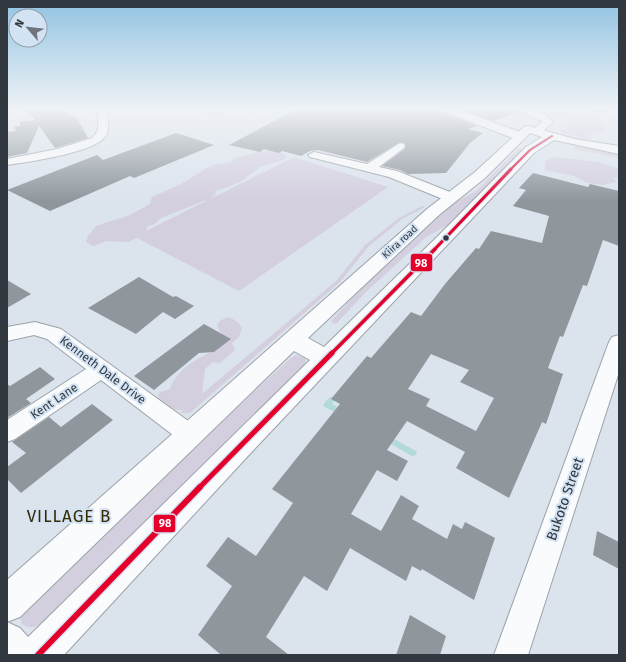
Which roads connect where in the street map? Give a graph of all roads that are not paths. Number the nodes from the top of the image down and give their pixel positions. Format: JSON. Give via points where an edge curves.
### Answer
{"nodes":[{"id":1,"x":96,"y":140,"type":"edge"},
{"id":2,"x":525,"y":140,"type":"edge"},
{"id":3,"x":531,"y":140,"type":"edge"},
{"id":4,"x":541,"y":140,"type":"edge"},
{"id":5,"x":568,"y":140,"type":"edge"},
{"id":6,"x":400,"y":146,"type":"dead end"},
{"id":7,"x":619,"y":150,"type":"edge"},
{"id":8,"x":314,"y":155,"type":"dead end"},
{"id":9,"x":619,"y":161,"type":"edge"},
{"id":10,"x":7,"y":162,"type":"edge"},
{"id":11,"x":370,"y":168,"type":"junction"},
{"id":12,"x":450,"y":197,"type":"junction"},
{"id":13,"x":301,"y":331,"type":"junction"},
{"id":14,"x":7,"y":334,"type":"edge"},
{"id":15,"x":619,"y":342,"type":"edge"},
{"id":16,"x":336,"y":349,"type":"junction"},
{"id":17,"x":100,"y":370,"type":"junction"},
{"id":18,"x":7,"y":432,"type":"edge"},
{"id":19,"x":190,"y":435,"type":"junction"},
{"id":20,"x":7,"y":604,"type":"edge"},
{"id":21,"x":7,"y":641,"type":"edge"},
{"id":22,"x":18,"y":655,"type":"edge"},
{"id":23,"x":38,"y":655,"type":"edge"},
{"id":24,"x":511,"y":655,"type":"edge"}],
"edges":[{"from":1,"to":10,"type":"street","via":[[68,150]]},
{"from":2,"to":12,"type":"main road","name":"Kiira road"},
{"from":3,"to":16,"type":"main road","via":[[530,150]]},
{"from":4,"to":9,"type":"main road","via":[[565,151]]},
{"from":5,"to":7,"type":"main road"},
{"from":6,"to":11,"type":"street"},
{"from":8,"to":11,"type":"street"},
{"from":11,"to":12,"type":"street","via":[[408,179]]},
{"from":12,"to":13,"type":"main road","name":"Kiira road"},
{"from":13,"to":16,"type":"main road"},
{"from":13,"to":19,"type":"main road","name":"Kiira road"},
{"from":14,"to":17,"type":"street","name":"Kenneth Dale Drive","via":[[35,328],[54,334]]},
{"from":15,"to":24,"type":"street","name":"Bukoto Street"},
{"from":16,"to":23,"type":"main road"},
{"from":17,"to":18,"type":"street","name":"Kent Lane"},
{"from":17,"to":19,"type":"street","name":"Kenneth Dale Drive"},
{"from":19,"to":20,"type":"main road","name":"Kiira road"},
{"from":21,"to":22,"type":"main road"}]}
